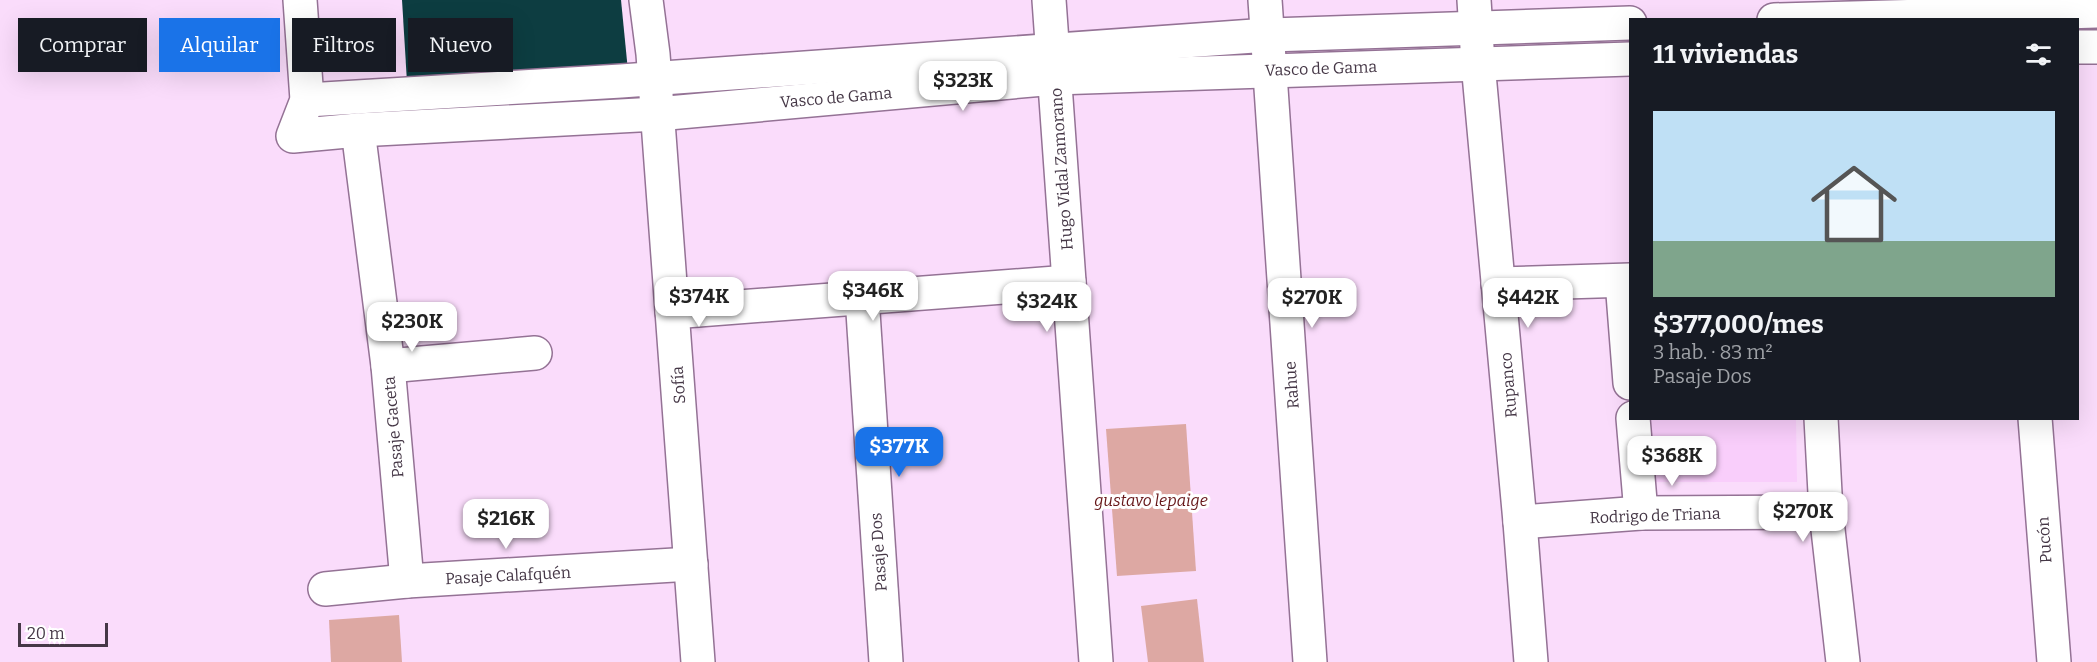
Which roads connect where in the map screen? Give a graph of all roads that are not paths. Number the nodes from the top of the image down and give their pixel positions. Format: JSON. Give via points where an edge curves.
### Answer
{"nodes":[{"id":1,"x":300,"y":0,"type":"edge"},
{"id":2,"x":646,"y":0,"type":"edge"},
{"id":3,"x":1049,"y":0,"type":"edge"},
{"id":4,"x":1265,"y":0,"type":"edge"},
{"id":5,"x":2003,"y":11,"type":"edge"},
{"id":6,"x":2097,"y":11,"type":"edge"},
{"id":7,"x":1475,"y":13,"type":"edge"},
{"id":8,"x":1825,"y":18,"type":"edge"},
{"id":9,"x":1629,"y":23,"type":"edge"},
{"id":10,"x":1268,"y":34,"type":"junction"},
{"id":11,"x":2079,"y":47,"type":"edge"},
{"id":12,"x":2097,"y":47,"type":"edge"},
{"id":13,"x":1629,"y":59,"type":"edge"},
{"id":14,"x":1054,"y":63,"type":"junction"},
{"id":15,"x":1478,"y":63,"type":"junction"},
{"id":16,"x":1269,"y":70,"type":"junction"},
{"id":17,"x":655,"y":79,"type":"junction"},
{"id":18,"x":307,"y":100,"type":"junction"},
{"id":19,"x":657,"y":114,"type":"junction"},
{"id":20,"x":358,"y":130,"type":"junction"},
{"id":21,"x":1626,"y":280,"type":"edge"},
{"id":22,"x":1069,"y":282,"type":"junction"},
{"id":23,"x":1498,"y":284,"type":"junction"},
{"id":24,"x":862,"y":297,"type":"junction"},
{"id":25,"x":672,"y":312,"type":"junction"},
{"id":26,"x":535,"y":352,"type":"dead end"},
{"id":27,"x":1629,"y":357,"type":"edge"},
{"id":28,"x":388,"y":366,"type":"junction"},
{"id":29,"x":1634,"y":420,"type":"edge"},
{"id":30,"x":1821,"y":420,"type":"edge"},
{"id":31,"x":2035,"y":420,"type":"edge"},
{"id":32,"x":1826,"y":512,"type":"junction"},
{"id":33,"x":1641,"y":513,"type":"junction"},
{"id":34,"x":1520,"y":522,"type":"junction"},
{"id":35,"x":691,"y":564,"type":"junction"},
{"id":36,"x":407,"y":581,"type":"junction"},
{"id":37,"x":325,"y":589,"type":"dead end"},
{"id":38,"x":698,"y":662,"type":"edge"},
{"id":39,"x":886,"y":662,"type":"edge"},
{"id":40,"x":1096,"y":662,"type":"edge"},
{"id":41,"x":1310,"y":662,"type":"edge"},
{"id":42,"x":1531,"y":662,"type":"edge"},
{"id":43,"x":1843,"y":662,"type":"edge"},
{"id":44,"x":2054,"y":662,"type":"edge"}],
"edges":[{"from":1,"to":18,"type":"street"},
{"from":2,"to":17,"type":"street","name":"Sofía"},
{"from":3,"to":14,"type":"street","name":"Hugo Vidal Zamorano"},
{"from":4,"to":10,"type":"street","name":"Rahue"},
{"from":5,"to":6,"type":"street"},
{"from":5,"to":8,"type":"street"},
{"from":7,"to":9,"type":"street","name":"Vasco de Gama"},
{"from":7,"to":10,"type":"street","name":"Vasco de Gama"},
{"from":7,"to":15,"type":"street","name":"Rupanco"},
{"from":10,"to":14,"type":"street","name":"Vasco de Gama"},
{"from":10,"to":16,"type":"street","name":"Rahue"},
{"from":11,"to":12,"type":"street"},
{"from":13,"to":15,"type":"street","name":"Vasco de Gama"},
{"from":14,"to":16,"type":"street","name":"Vasco de Gama"},
{"from":14,"to":17,"type":"street","name":"Vasco de Gama"},
{"from":14,"to":19,"type":"street","name":"Vasco de Gama"},
{"from":14,"to":22,"type":"street","name":"Hugo Vidal Zamorano"},
{"from":15,"to":16,"type":"street","name":"Vasco de Gama"},
{"from":15,"to":23,"type":"street","name":"Rupanco"},
{"from":16,"to":41,"type":"street","name":"Rahue"},
{"from":17,"to":18,"type":"street","name":"Vasco de Gama"},
{"from":17,"to":19,"type":"street","name":"Sofía"},
{"from":18,"to":20,"type":"street","name":"Vasco de Gama","via":[[293,136]]},
{"from":19,"to":20,"type":"street","name":"Vasco de Gama"},
{"from":19,"to":25,"type":"street","name":"Sofía"},
{"from":20,"to":28,"type":"street","name":"Pasaje Gaceta"},
{"from":21,"to":23,"type":"street"},
{"from":21,"to":27,"type":"street"},
{"from":22,"to":24,"type":"street"},
{"from":22,"to":40,"type":"street","name":"Hugo Vidal Zamorano"},
{"from":23,"to":34,"type":"street","name":"Rupanco"},
{"from":24,"to":25,"type":"street"},
{"from":24,"to":39,"type":"street","name":"Pasaje Dos"},
{"from":25,"to":35,"type":"street","name":"Sofía"},
{"from":26,"to":28,"type":"street"},
{"from":28,"to":36,"type":"street","name":"Pasaje Gaceta"},
{"from":29,"to":33,"type":"street"},
{"from":30,"to":32,"type":"street"},
{"from":31,"to":44,"type":"street","name":"Pucón"},
{"from":32,"to":33,"type":"street","name":"Rodrigo de Triana"},
{"from":32,"to":43,"type":"street"},
{"from":33,"to":34,"type":"street","name":"Rodrigo de Triana"},
{"from":34,"to":42,"type":"street","name":"Rupanco"},
{"from":35,"to":36,"type":"street","name":"Pasaje Calafquén"},
{"from":35,"to":38,"type":"street","name":"Sofía"},
{"from":36,"to":37,"type":"street","name":"Pasaje Calafquén"}]}
